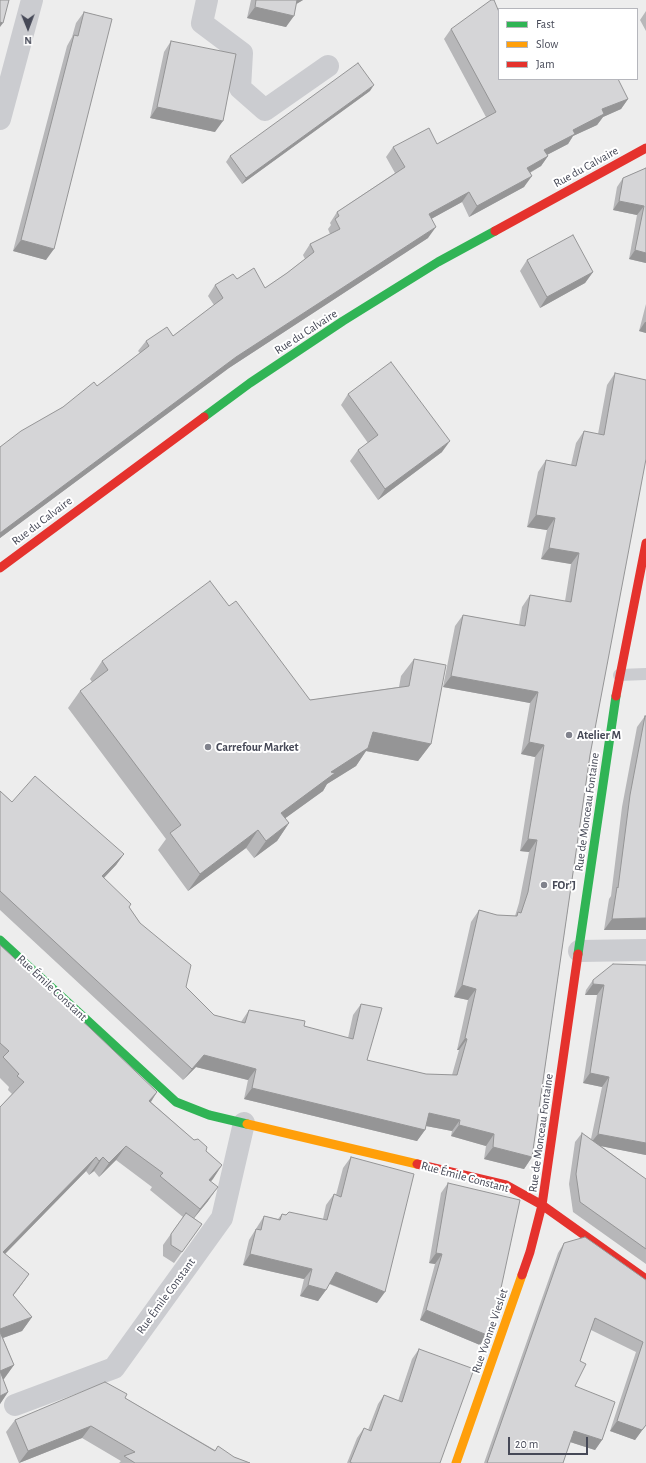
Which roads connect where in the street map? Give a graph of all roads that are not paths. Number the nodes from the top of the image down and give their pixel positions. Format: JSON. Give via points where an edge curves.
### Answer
{"nodes":[{"id":1,"x":32,"y":0,"type":"edge"},
{"id":2,"x":207,"y":0,"type":"edge"},
{"id":3,"x":328,"y":66,"type":"dead end"},
{"id":4,"x":0,"y":119,"type":"edge"},
{"id":5,"x":646,"y":148,"type":"edge"},
{"id":6,"x":646,"y":543,"type":"edge"},
{"id":7,"x":0,"y":568,"type":"edge"},
{"id":8,"x":646,"y":674,"type":"edge"},
{"id":9,"x":619,"y":675,"type":"junction"},
{"id":10,"x":0,"y":940,"type":"edge"},
{"id":11,"x":646,"y":950,"type":"edge"},
{"id":12,"x":579,"y":951,"type":"junction"},
{"id":13,"x":244,"y":1123,"type":"junction"},
{"id":14,"x":542,"y":1205,"type":"junction"},
{"id":15,"x":646,"y":1279,"type":"edge"},
{"id":16,"x":15,"y":1405,"type":"dead end"},
{"id":17,"x":456,"y":1463,"type":"edge"}],
"edges":[{"from":1,"to":4,"type":"street"},
{"from":2,"to":3,"type":"street","via":[[202,23],[242,53],[240,88],[265,110]]},
{"from":5,"to":7,"type":"street","name":"Rue du Calvaire","via":[[438,262],[344,321],[250,383]]},
{"from":6,"to":9,"type":"street","name":"Rue de Monceau Fontaine"},
{"from":8,"to":9,"type":"lane"},
{"from":9,"to":12,"type":"street","name":"Rue de Monceau Fontaine"},
{"from":10,"to":13,"type":"street","name":"Rue Émile Constant","via":[[176,1102],[209,1115]]},
{"from":11,"to":12,"type":"street"},
{"from":12,"to":14,"type":"street","name":"Rue de Monceau Fontaine"},
{"from":13,"to":14,"type":"street","name":"Rue Émile Constant","via":[[506,1185]]},
{"from":13,"to":16,"type":"street","name":"Rue Émile Constant","via":[[222,1218],[114,1368]]},
{"from":14,"to":15,"type":"street","name":"Rue Émile Constant"},
{"from":14,"to":17,"type":"street","name":"Rue Yvonne Vieslet","via":[[530,1252]]}]}
